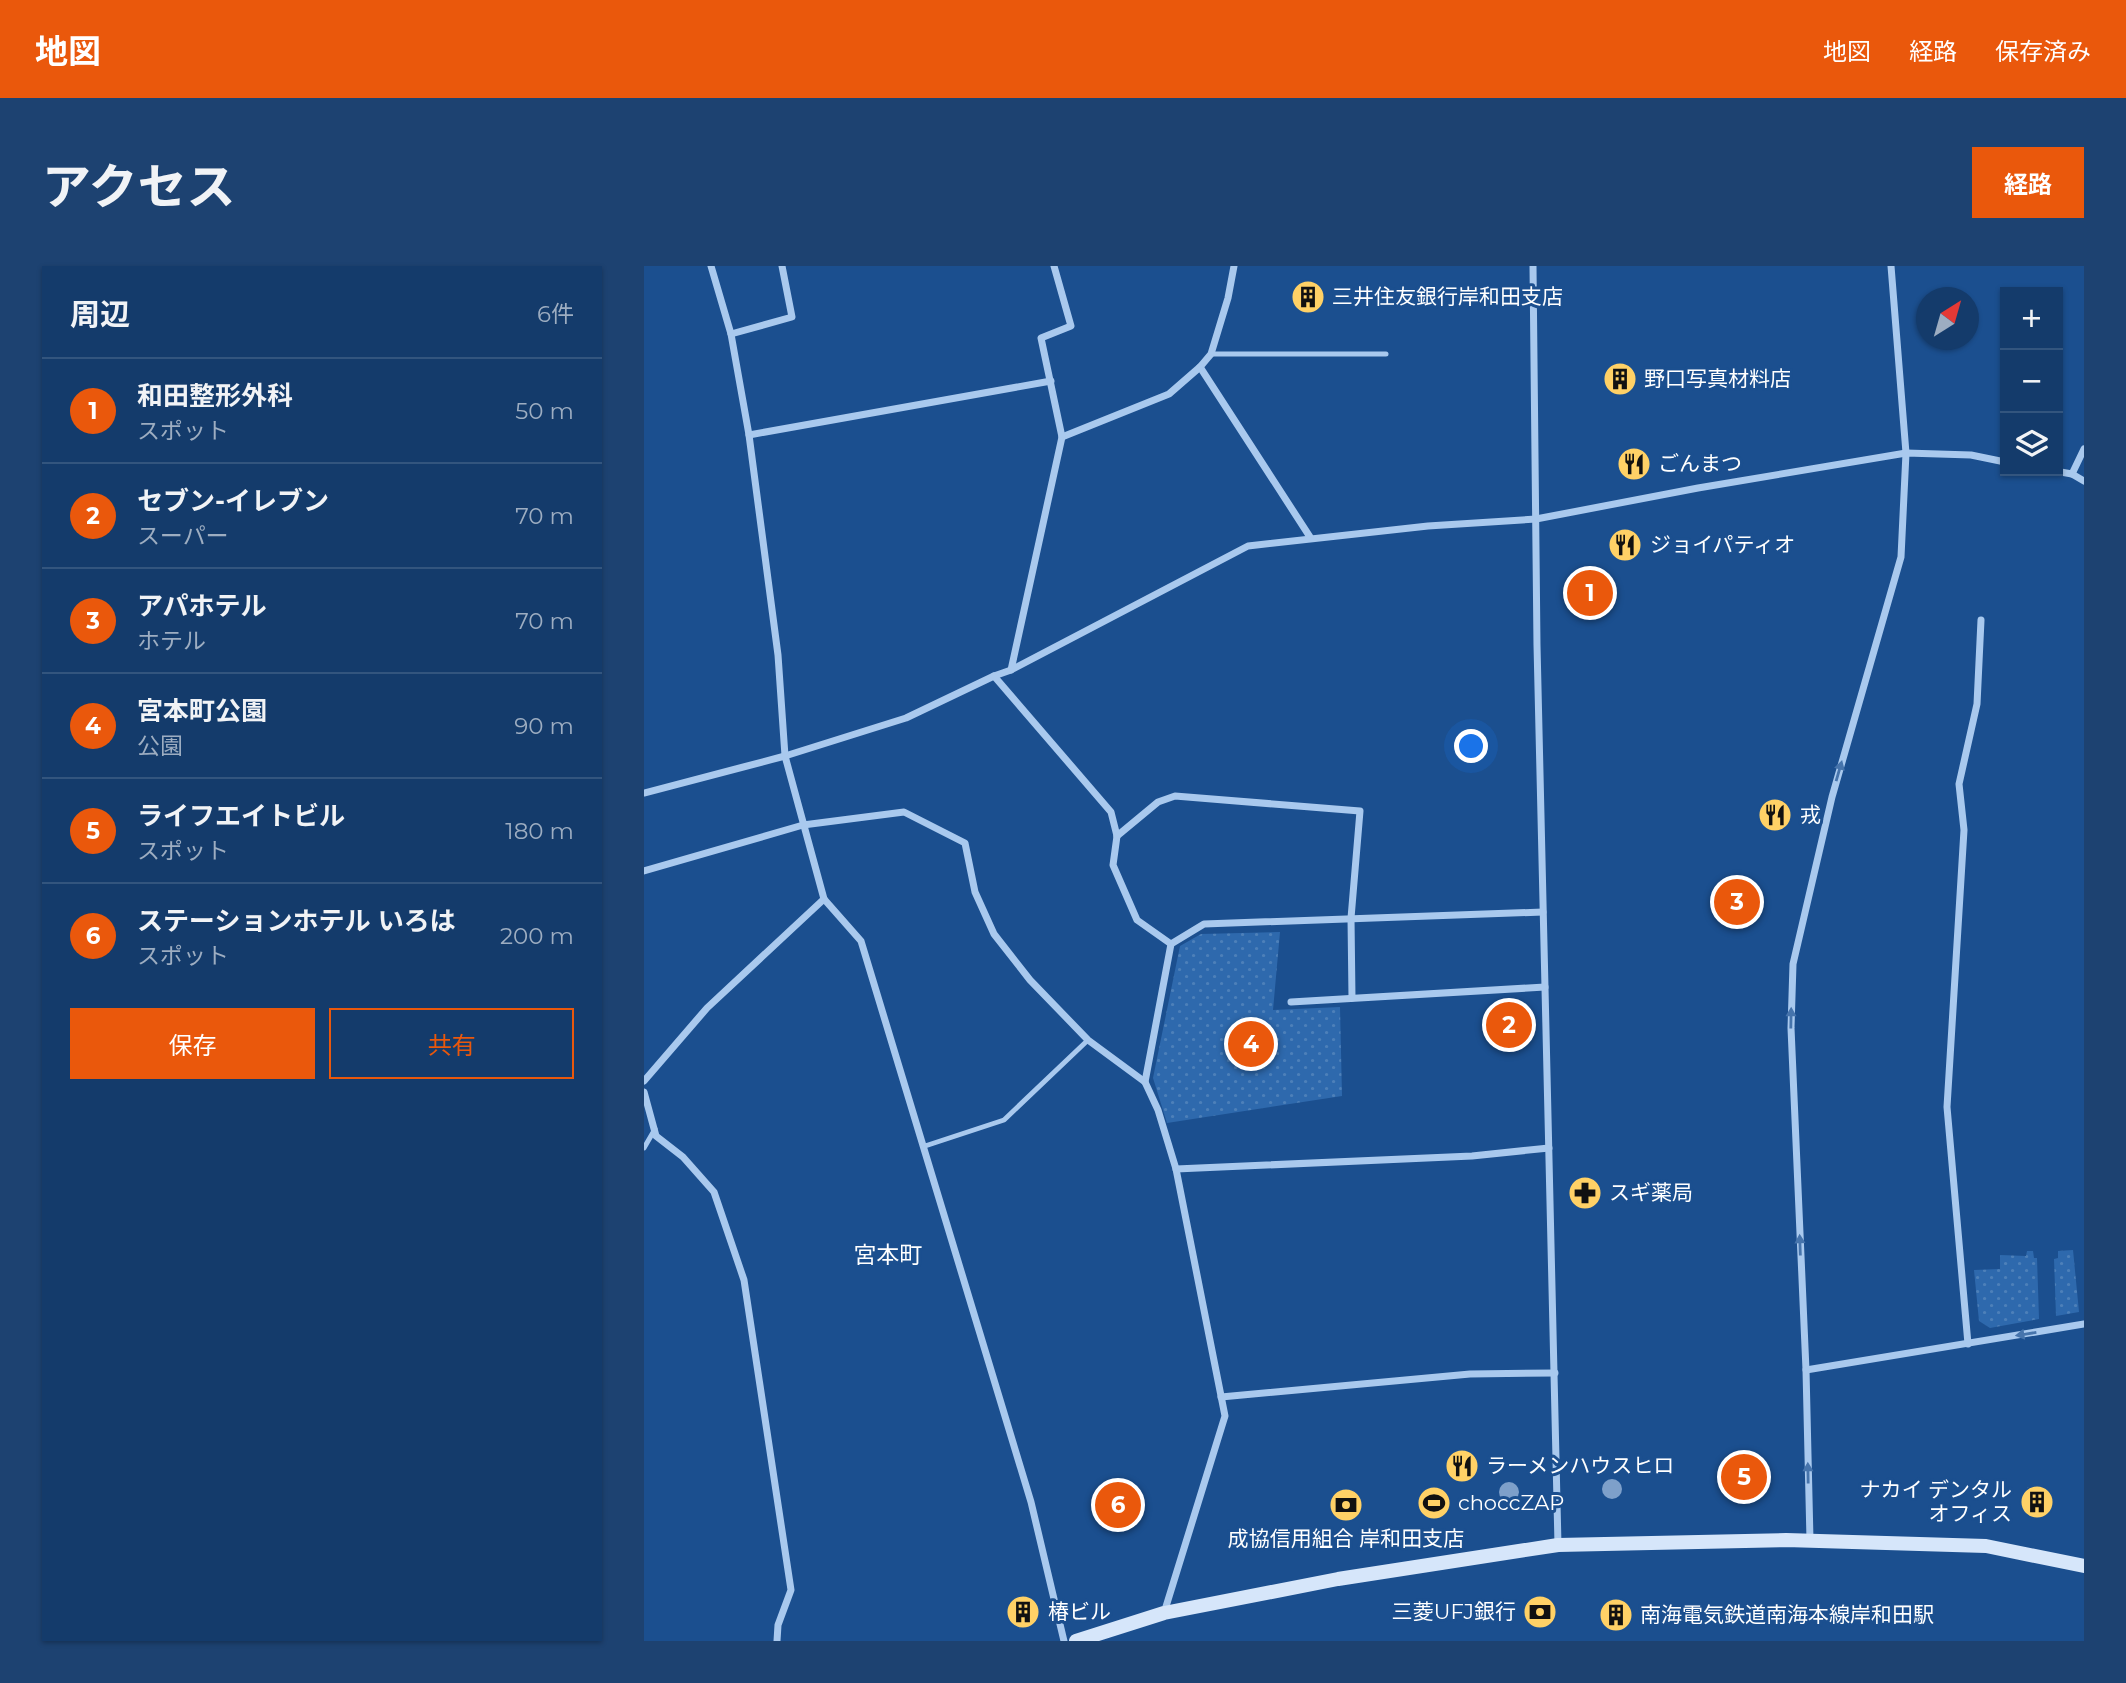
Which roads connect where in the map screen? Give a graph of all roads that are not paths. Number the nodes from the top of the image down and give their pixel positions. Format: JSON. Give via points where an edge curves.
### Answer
{"nodes":[{"id":1,"x":711,"y":266,"type":"edge"},
{"id":2,"x":782,"y":266,"type":"edge"},
{"id":3,"x":1054,"y":266,"type":"edge"},
{"id":4,"x":1234,"y":266,"type":"edge"},
{"id":5,"x":1533,"y":266,"type":"edge"},
{"id":6,"x":1891,"y":266,"type":"edge"},
{"id":7,"x":731,"y":334,"type":"junction"},
{"id":8,"x":1211,"y":354,"type":"junction"},
{"id":9,"x":1386,"y":354,"type":"dead end"},
{"id":10,"x":1200,"y":367,"type":"junction"},
{"id":11,"x":1051,"y":381,"type":"junction"},
{"id":12,"x":749,"y":435,"type":"junction"},
{"id":13,"x":1062,"y":437,"type":"junction"},
{"id":14,"x":2084,"y":449,"type":"edge"},
{"id":15,"x":1906,"y":453,"type":"junction"},
{"id":16,"x":2000,"y":461,"type":"edge"},
{"id":17,"x":2063,"y":472,"type":"edge"},
{"id":18,"x":2073,"y":474,"type":"junction"},
{"id":19,"x":2084,"y":481,"type":"edge"},
{"id":20,"x":1536,"y":519,"type":"junction"},
{"id":21,"x":1310,"y":537,"type":"junction"},
{"id":22,"x":1981,"y":620,"type":"dead end"},
{"id":23,"x":1011,"y":670,"type":"junction"},
{"id":24,"x":994,"y":676,"type":"junction"},
{"id":25,"x":785,"y":757,"type":"junction"},
{"id":26,"x":644,"y":793,"type":"edge"},
{"id":27,"x":803,"y":825,"type":"junction"},
{"id":28,"x":1117,"y":836,"type":"junction"},
{"id":29,"x":644,"y":871,"type":"edge"},
{"id":30,"x":824,"y":899,"type":"junction"},
{"id":31,"x":1544,"y":912,"type":"junction"},
{"id":32,"x":1351,"y":918,"type":"junction"},
{"id":33,"x":1171,"y":944,"type":"junction"},
{"id":34,"x":1545,"y":987,"type":"junction"},
{"id":35,"x":1352,"y":998,"type":"junction"},
{"id":36,"x":1291,"y":1002,"type":"dead end"},
{"id":37,"x":1088,"y":1040,"type":"junction"},
{"id":38,"x":644,"y":1082,"type":"edge"},
{"id":39,"x":1145,"y":1082,"type":"junction"},
{"id":40,"x":644,"y":1091,"type":"edge"},
{"id":41,"x":654,"y":1129,"type":"junction"},
{"id":42,"x":925,"y":1146,"type":"junction"},
{"id":43,"x":644,"y":1148,"type":"edge"},
{"id":44,"x":1549,"y":1148,"type":"junction"},
{"id":45,"x":1176,"y":1169,"type":"junction"},
{"id":46,"x":2084,"y":1324,"type":"edge"},
{"id":47,"x":1968,"y":1344,"type":"junction"},
{"id":48,"x":1806,"y":1370,"type":"junction"},
{"id":49,"x":1555,"y":1373,"type":"junction"},
{"id":50,"x":1221,"y":1397,"type":"junction"},
{"id":51,"x":1810,"y":1541,"type":"junction"},
{"id":52,"x":1558,"y":1545,"type":"junction"},
{"id":53,"x":2084,"y":1566,"type":"edge"},
{"id":54,"x":1164,"y":1613,"type":"junction"},
{"id":55,"x":777,"y":1641,"type":"edge"},
{"id":56,"x":1064,"y":1641,"type":"edge"},
{"id":57,"x":1076,"y":1641,"type":"edge"}],
"edges":[{"from":1,"to":7,"type":"street"},
{"from":2,"to":7,"type":"street","via":[[792,317]]},
{"from":3,"to":11,"type":"street","via":[[1071,327],[1041,338]]},
{"from":4,"to":8,"type":"street"},
{"from":5,"to":20,"type":"street"},
{"from":6,"to":15,"type":"street"},
{"from":7,"to":12,"type":"street"},
{"from":8,"to":9,"type":"lane"},
{"from":8,"to":10,"type":"street"},
{"from":10,"to":13,"type":"street","via":[[1169,394]]},
{"from":10,"to":21,"type":"street"},
{"from":11,"to":12,"type":"street"},
{"from":11,"to":13,"type":"street"},
{"from":12,"to":25,"type":"street","via":[[778,655]]},
{"from":13,"to":23,"type":"street"},
{"from":14,"to":18,"type":"street"},
{"from":15,"to":16,"type":"street"},
{"from":15,"to":20,"type":"street"},
{"from":48,"to":15,"type":"street","one_way":true,"via":[[1791,1028],[1793,964],[1832,797],[1900,557]]},
{"from":17,"to":18,"type":"street"},
{"from":18,"to":19,"type":"street"},
{"from":20,"to":21,"type":"street"},
{"from":20,"to":31,"type":"street"},
{"from":21,"to":23,"type":"street","via":[[1248,546]]},
{"from":22,"to":47,"type":"street","via":[[1977,704],[1959,783],[1964,830],[1947,1107]]},
{"from":23,"to":24,"type":"street"},
{"from":24,"to":25,"type":"street","via":[[906,718]]},
{"from":24,"to":28,"type":"street","via":[[1111,812]]},
{"from":25,"to":26,"type":"street"},
{"from":25,"to":27,"type":"street"},
{"from":27,"to":29,"type":"street"},
{"from":27,"to":30,"type":"street"},
{"from":27,"to":37,"type":"street","via":[[904,811],[965,843],[975,892],[994,933],[1030,980]]},
{"from":28,"to":32,"type":"street","via":[[1158,802],[1175,796],[1360,811]]},
{"from":28,"to":33,"type":"street","via":[[1113,865],[1137,920]]},
{"from":30,"to":38,"type":"street","via":[[707,1008]]},
{"from":30,"to":42,"type":"street","via":[[861,941]]},
{"from":31,"to":32,"type":"street"},
{"from":31,"to":34,"type":"street"},
{"from":32,"to":33,"type":"street","via":[[1204,925]]},
{"from":32,"to":35,"type":"street"},
{"from":33,"to":39,"type":"street"},
{"from":34,"to":35,"type":"street"},
{"from":34,"to":44,"type":"street"},
{"from":35,"to":36,"type":"street"},
{"from":37,"to":39,"type":"street"},
{"from":37,"to":42,"type":"lane","via":[[1004,1120]]},
{"from":39,"to":45,"type":"street"},
{"from":40,"to":41,"type":"street"},
{"from":41,"to":43,"type":"lane"},
{"from":41,"to":55,"type":"street","via":[[714,1192],[744,1280],[790,1590]]},
{"from":42,"to":56,"type":"street","via":[[1031,1502]]},
{"from":44,"to":45,"type":"street","via":[[1472,1156]]},
{"from":44,"to":49,"type":"street"},
{"from":45,"to":50,"type":"street"},
{"from":46,"to":47,"type":"street","one_way":true},
{"from":47,"to":48,"type":"street"},
{"from":51,"to":48,"type":"street","one_way":true},
{"from":49,"to":50,"type":"street","via":[[1470,1374]]},
{"from":49,"to":52,"type":"street"},
{"from":50,"to":54,"type":"street","via":[[1225,1416]]},
{"from":51,"to":52,"type":"street"},
{"from":51,"to":53,"type":"street","via":[[1986,1546]]},
{"from":52,"to":54,"type":"street","via":[[1338,1579]]},
{"from":54,"to":57,"type":"street"}]}
